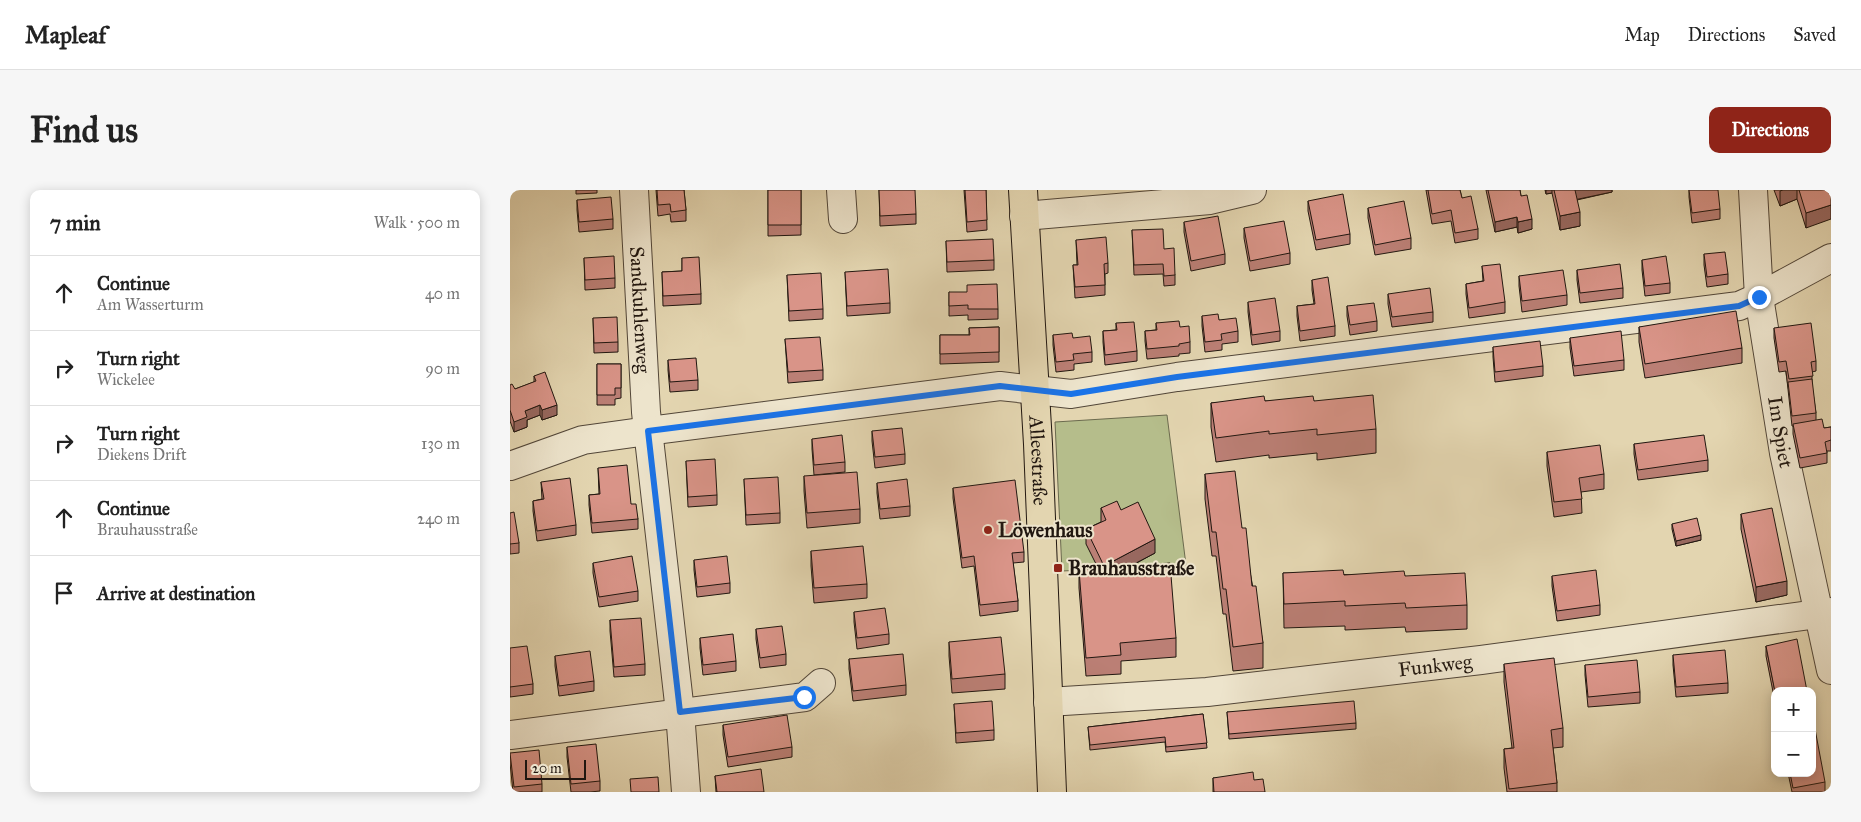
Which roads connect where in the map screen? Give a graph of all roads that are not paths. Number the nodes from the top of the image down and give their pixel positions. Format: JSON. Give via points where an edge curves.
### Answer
{"nodes":[{"id":1,"x":634,"y":190,"type":"edge"},
{"id":2,"x":841,"y":190,"type":"edge"},
{"id":3,"x":1252,"y":190,"type":"edge"},
{"id":4,"x":1753,"y":190,"type":"edge"},
{"id":5,"x":1024,"y":203,"type":"edge"},
{"id":6,"x":843,"y":219,"type":"dead end"},
{"id":7,"x":1831,"y":258,"type":"edge"},
{"id":8,"x":1759,"y":297,"type":"junction"},
{"id":9,"x":1035,"y":390,"type":"junction"},
{"id":10,"x":648,"y":431,"type":"junction"},
{"id":11,"x":510,"y":466,"type":"edge"},
{"id":12,"x":1826,"y":613,"type":"edge"},
{"id":13,"x":1831,"y":670,"type":"edge"},
{"id":14,"x":821,"y":683,"type":"dead end"},
{"id":15,"x":1048,"y":702,"type":"junction"},
{"id":16,"x":680,"y":712,"type":"junction"},
{"id":17,"x":510,"y":735,"type":"edge"},
{"id":18,"x":686,"y":792,"type":"edge"},
{"id":19,"x":1052,"y":792,"type":"edge"}],
"edges":[{"from":1,"to":10,"type":"street","name":"Sandkuhlenweg"},
{"from":2,"to":6,"type":"street"},
{"from":3,"to":5,"type":"street","via":[[1210,200]]},
{"from":4,"to":8,"type":"street","name":"Im Spiet"},
{"from":5,"to":9,"type":"main road","name":"Alleestraße"},
{"from":7,"to":8,"type":"street"},
{"from":8,"to":9,"type":"street","via":[[1739,306],[1177,377],[1071,394]]},
{"from":8,"to":12,"type":"street","name":"Im Spiet","via":[[1784,453]]},
{"from":9,"to":10,"type":"street","via":[[1000,386]]},
{"from":9,"to":15,"type":"main road","name":"Alleestraße"},
{"from":10,"to":11,"type":"street","via":[[583,440]]},
{"from":10,"to":16,"type":"street","name":"Sandkuhlenweg"},
{"from":12,"to":13,"type":"street","name":"Im Spiet"},
{"from":12,"to":15,"type":"street","name":"Funkweg","via":[[1481,660],[1207,692]]},
{"from":14,"to":16,"type":"street","via":[[804,697]]},
{"from":15,"to":19,"type":"main road","name":"Alleestraße"},
{"from":16,"to":17,"type":"street"},
{"from":16,"to":18,"type":"street","name":"Sandkuhlenweg"}]}
